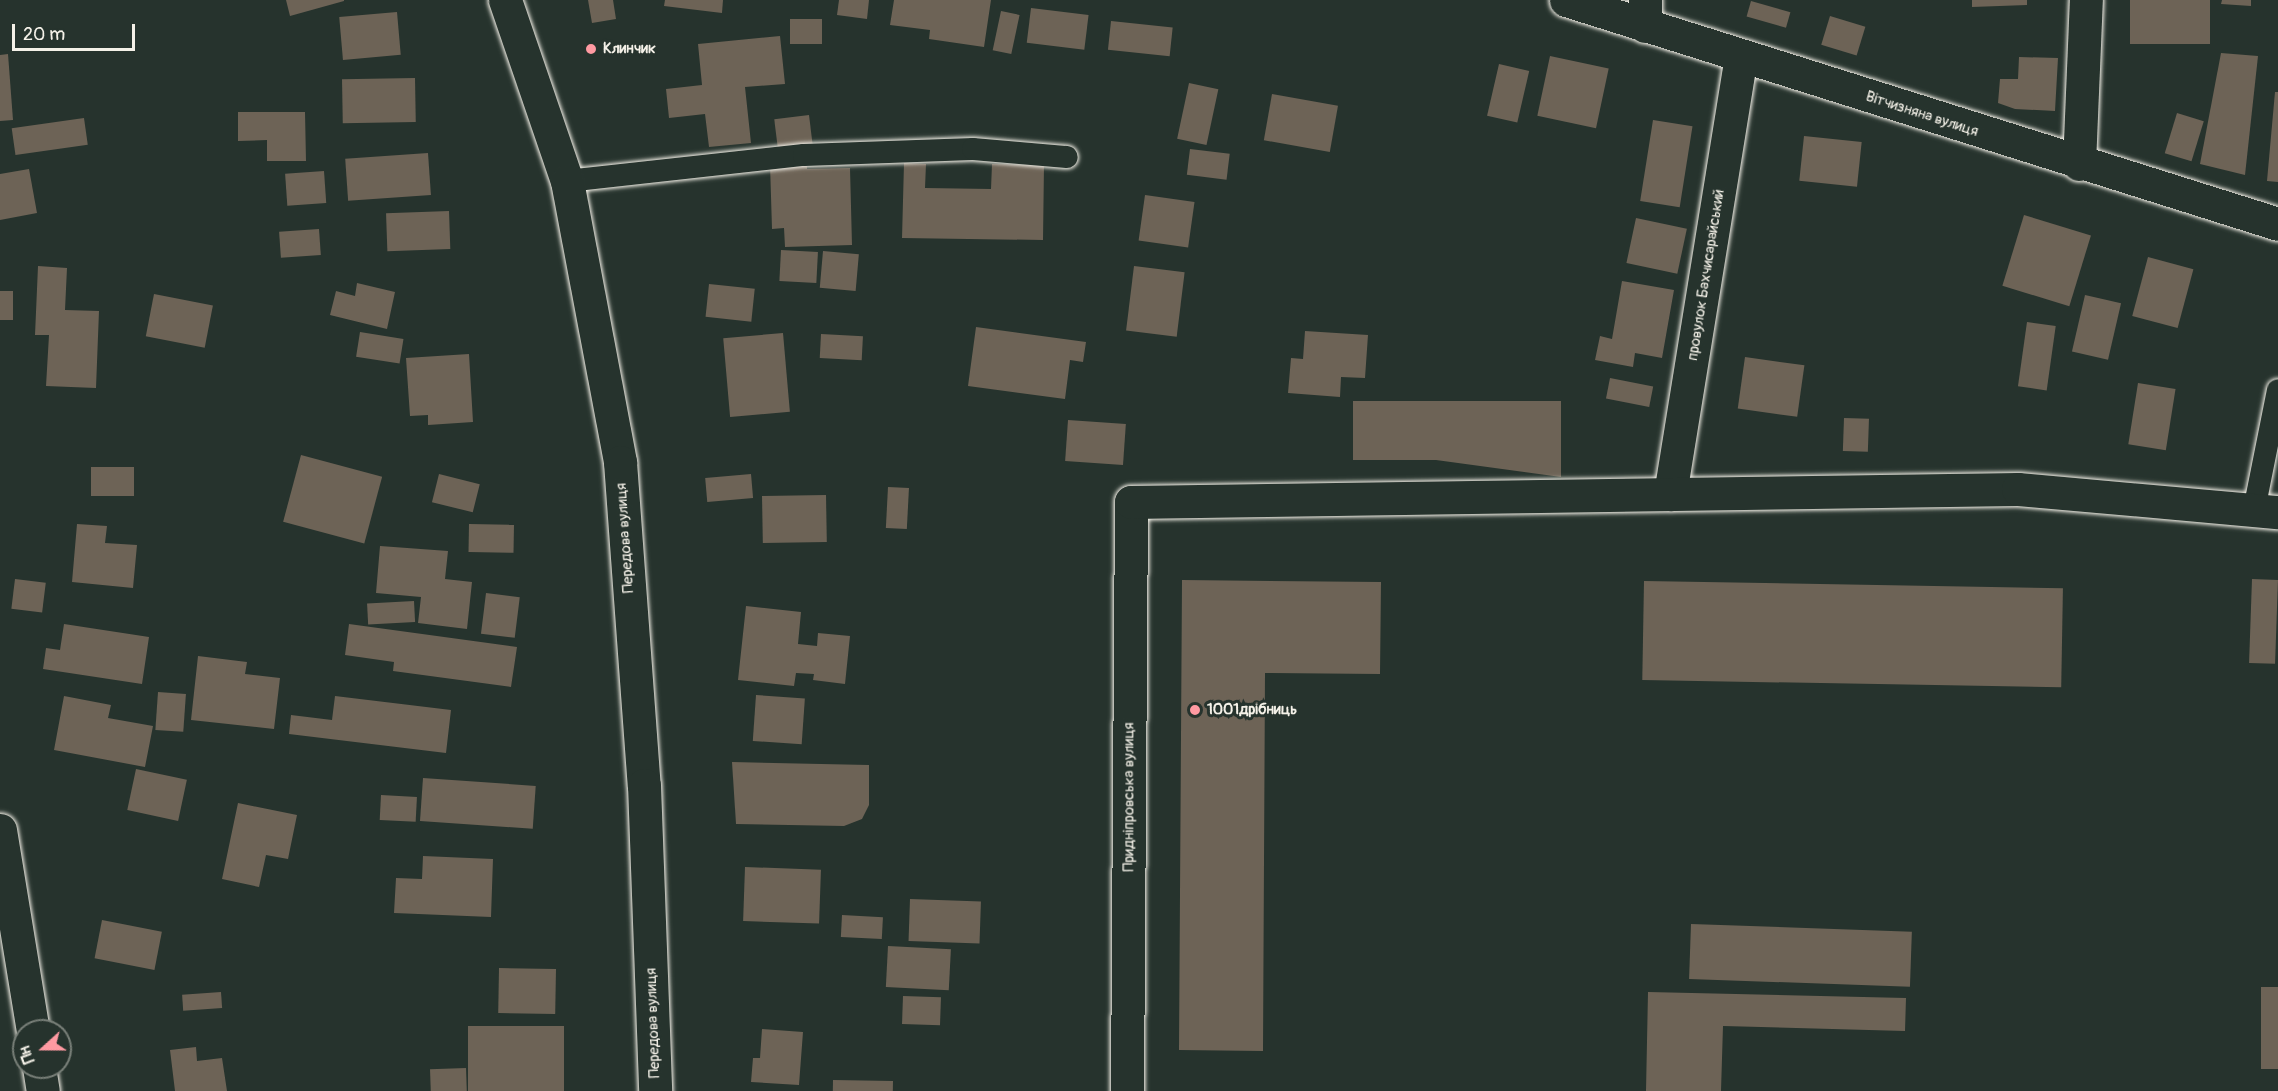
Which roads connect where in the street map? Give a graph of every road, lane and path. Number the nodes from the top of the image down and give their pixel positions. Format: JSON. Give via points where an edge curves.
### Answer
{"nodes":[{"id":1,"x":505,"y":0,"type":"edge"},
{"id":2,"x":1566,"y":0,"type":"edge"},
{"id":3,"x":2086,"y":0,"type":"edge"},
{"id":4,"x":1645,"y":13,"type":"edge"},
{"id":5,"x":1741,"y":56,"type":"junction"},
{"id":6,"x":1067,"y":157,"type":"dead end"},
{"id":7,"x":2079,"y":164,"type":"junction"},
{"id":8,"x":567,"y":181,"type":"junction"},
{"id":9,"x":2278,"y":224,"type":"edge"},
{"id":10,"x":2278,"y":390,"type":"edge"},
{"id":11,"x":1670,"y":494,"type":"junction"},
{"id":12,"x":2266,"y":511,"type":"edge"},
{"id":13,"x":0,"y":830,"type":"edge"},
{"id":14,"x":31,"y":1019,"type":"edge"},
{"id":15,"x":655,"y":1091,"type":"edge"},
{"id":16,"x":1127,"y":1091,"type":"edge"}],
"edges":[{"from":1,"to":8,"type":"street","name":"Передова вулиця"},
{"from":2,"to":4,"type":"street","name":"Вітчизняна вулиця"},
{"from":3,"to":7,"type":"street"},
{"from":4,"to":5,"type":"street","name":"Вітчизняна вулиця"},
{"from":5,"to":7,"type":"street","name":"Вітчизняна вулиця"},
{"from":5,"to":11,"type":"street","name":"провулок Бахчисарайський"},
{"from":6,"to":8,"type":"lane","via":[[973,149],[804,155]]},
{"from":7,"to":9,"type":"street","name":"Вітчизняна вулиця"},
{"from":8,"to":15,"type":"street","name":"Передова вулиця","via":[[620,462],[644,785]]},
{"from":10,"to":12,"type":"lane"},
{"from":11,"to":12,"type":"street","via":[[2018,489]]},
{"from":11,"to":16,"type":"street","name":"Придніпровська вулиця","via":[[1131,502]]},
{"from":13,"to":14,"type":"street"}]}
